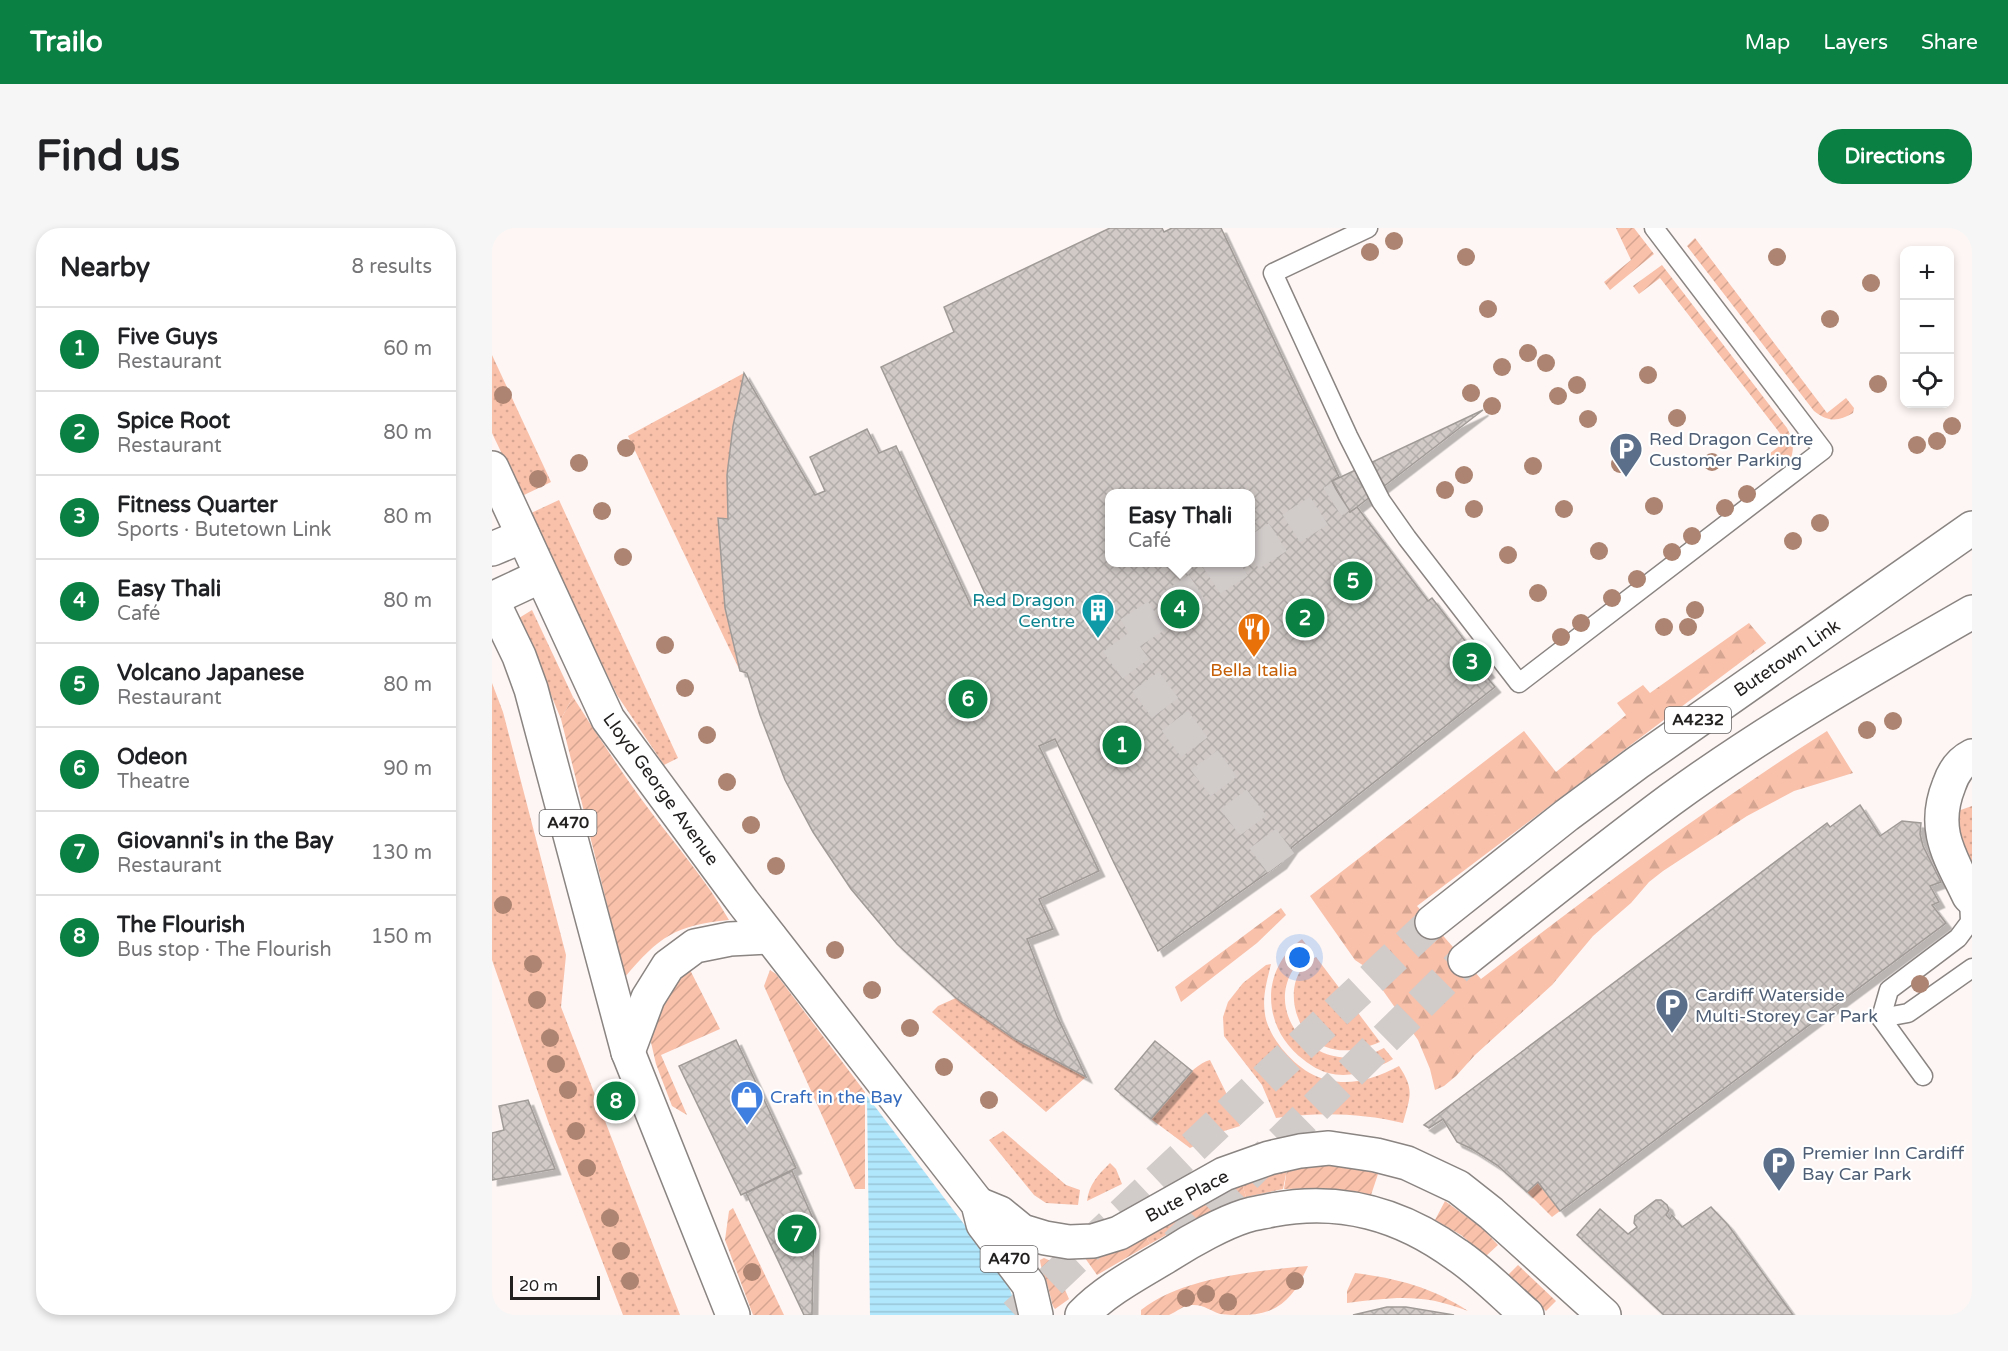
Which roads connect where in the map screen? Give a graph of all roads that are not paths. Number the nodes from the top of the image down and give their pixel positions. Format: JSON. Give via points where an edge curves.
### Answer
{"nodes":[{"id":1,"x":1368,"y":228,"type":"edge"},
{"id":2,"x":1654,"y":228,"type":"edge"},
{"id":3,"x":492,"y":468,"type":"edge"},
{"id":4,"x":1972,"y":528,"type":"edge"},
{"id":5,"x":523,"y":536,"type":"junction"},
{"id":6,"x":492,"y":549,"type":"edge"},
{"id":7,"x":541,"y":576,"type":"junction"},
{"id":8,"x":492,"y":600,"type":"edge"},
{"id":9,"x":1972,"y":612,"type":"edge"},
{"id":10,"x":1972,"y":756,"type":"edge"},
{"id":11,"x":1970,"y":897,"type":"edge"},
{"id":12,"x":1432,"y":922,"type":"tunnel mouth"},
{"id":13,"x":770,"y":937,"type":"junction"},
{"id":14,"x":1465,"y":960,"type":"tunnel mouth"},
{"id":15,"x":1972,"y":969,"type":"edge"},
{"id":16,"x":1881,"y":1018,"type":"junction"},
{"id":17,"x":628,"y":1052,"type":"junction"},
{"id":18,"x":1923,"y":1076,"type":"dead end"},
{"id":19,"x":978,"y":1204,"type":"junction"},
{"id":20,"x":733,"y":1315,"type":"edge"},
{"id":21,"x":1036,"y":1315,"type":"edge"},
{"id":22,"x":1082,"y":1315,"type":"edge"},
{"id":23,"x":1527,"y":1315,"type":"edge"},
{"id":24,"x":1604,"y":1315,"type":"edge"}],
"edges":[{"from":1,"to":2,"type":"lane","via":[[1273,273],[1382,501],[1519,683],[1823,450]]},
{"from":3,"to":5,"type":"main road","name":"Lloyd George Avenue","number":"A470"},
{"from":4,"to":12,"type":"main road","name":"Butetown Link","number":"A4232","via":[[1567,815]]},
{"from":5,"to":6,"type":"main road"},
{"from":5,"to":7,"type":"main road","name":"Lloyd George Avenue","number":"A470"},
{"from":7,"to":8,"type":"main road"},
{"from":7,"to":13,"type":"main road","name":"Lloyd George Avenue","number":"A470","via":[[608,719]]},
{"from":8,"to":17,"type":"main road","number":"A470","via":[[519,656],[540,717]]},
{"from":9,"to":14,"type":"main road","number":"A4232","via":[[1855,678],[1714,770],[1588,862]]},
{"from":10,"to":11,"type":"main road","via":[[1957,768],[1950,781],[1940,818],[1944,843]]},
{"from":11,"to":16,"type":"lane","via":[[1970,922],[1959,938],[1889,990]]},
{"from":13,"to":17,"type":"main road","via":[[694,946],[668,966],[648,998]]},
{"from":13,"to":19,"type":"main road","number":"A470"},
{"from":15,"to":16,"type":"lane","via":[[1908,1013]]},
{"from":16,"to":18,"type":"lane"},
{"from":17,"to":20,"type":"main road","number":"A470"},
{"from":19,"to":21,"type":"main road","number":"A470","via":[[983,1224],[1029,1285]]},
{"from":19,"to":24,"type":"main road","name":"Bute Place","via":[[1000,1213],[1022,1231],[1069,1242],[1093,1241],[1119,1233],[1224,1174],[1269,1158],[1329,1148],[1376,1155],[1407,1163],[1458,1187]]},
{"from":22,"to":23,"type":"main road","via":[[1109,1292],[1187,1244],[1245,1216],[1323,1204],[1366,1210],[1431,1238],[1459,1256]]}]}
